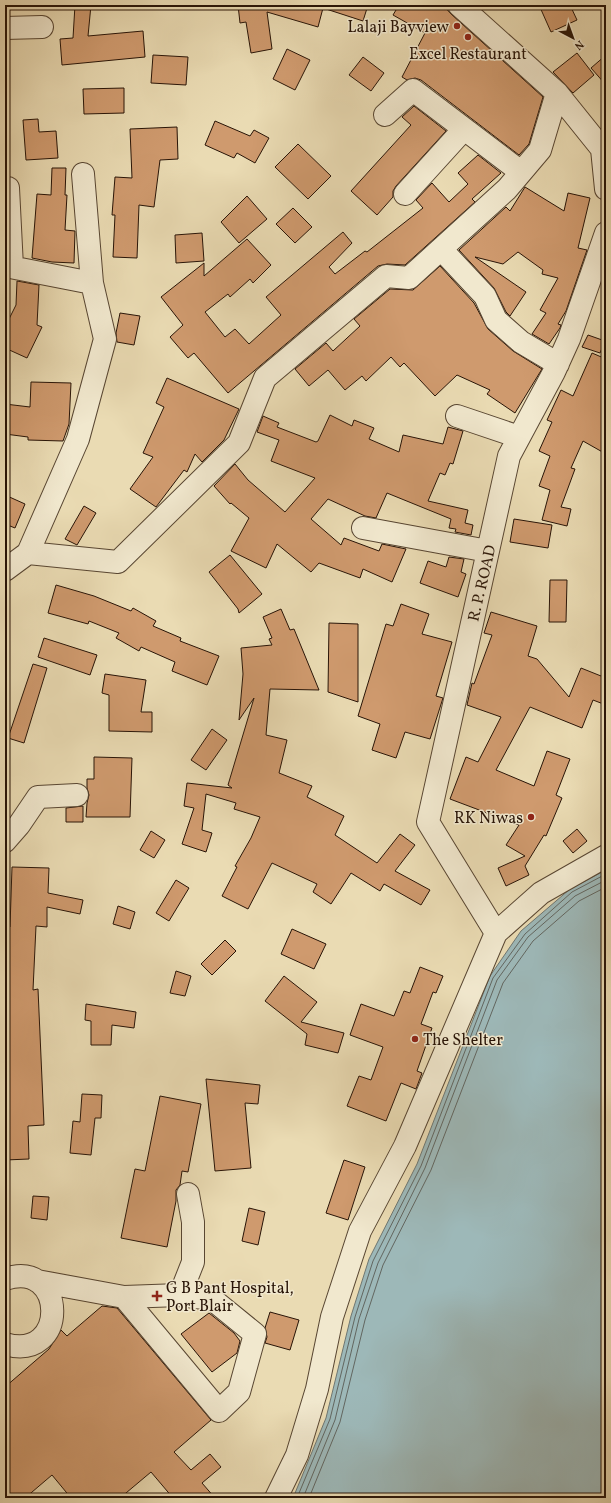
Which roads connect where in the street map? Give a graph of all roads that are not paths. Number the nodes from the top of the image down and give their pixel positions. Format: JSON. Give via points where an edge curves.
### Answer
{"nodes":[{"id":1,"x":459,"y":5,"type":"edge"},
{"id":2,"x":42,"y":27,"type":"dead end"},
{"id":3,"x":5,"y":28,"type":"edge"},
{"id":4,"x":557,"y":93,"type":"junction"},
{"id":5,"x":385,"y":115,"type":"dead end"},
{"id":6,"x":464,"y":128,"type":"junction"},
{"id":7,"x":521,"y":172,"type":"junction"},
{"id":8,"x":83,"y":174,"type":"dead end"},
{"id":9,"x":8,"y":188,"type":"dead end"},
{"id":10,"x":606,"y":189,"type":"edge"},
{"id":11,"x":405,"y":194,"type":"dead end"},
{"id":12,"x":606,"y":233,"type":"edge"},
{"id":13,"x":441,"y":249,"type":"junction"},
{"id":14,"x":8,"y":267,"type":"edge"},
{"id":15,"x":92,"y":283,"type":"junction"},
{"id":16,"x":558,"y":364,"type":"junction"},
{"id":17,"x":457,"y":416,"type":"dead end"},
{"id":18,"x":519,"y":436,"type":"junction"},
{"id":19,"x":363,"y":528,"type":"dead end"},
{"id":20,"x":488,"y":551,"type":"junction"},
{"id":21,"x":28,"y":553,"type":"junction"},
{"id":22,"x":5,"y":570,"type":"edge"},
{"id":23,"x":77,"y":795,"type":"dead end"},
{"id":24,"x":12,"y":833,"type":"edge"},
{"id":25,"x":5,"y":853,"type":"edge"},
{"id":26,"x":606,"y":856,"type":"edge"},
{"id":27,"x":496,"y":933,"type":"junction"},
{"id":28,"x":188,"y":1194,"type":"dead end"},
{"id":29,"x":5,"y":1279,"type":"edge"},
{"id":30,"x":37,"y":1281,"type":"junction"},
{"id":31,"x":76,"y":1288,"type":"junction"},
{"id":32,"x":180,"y":1295,"type":"junction"},
{"id":33,"x":124,"y":1297,"type":"junction"},
{"id":34,"x":54,"y":1311,"type":"junction"},
{"id":35,"x":5,"y":1344,"type":"edge"},
{"id":36,"x":276,"y":1498,"type":"edge"}],
"edges":[{"from":1,"to":4,"type":"street"},
{"from":2,"to":3,"type":"street"},
{"from":4,"to":7,"type":"street","via":[[540,150]]},
{"from":4,"to":10,"type":"street","via":[[602,149]]},
{"from":5,"to":6,"type":"street","via":[[414,90]]},
{"from":6,"to":7,"type":"street"},
{"from":6,"to":11,"type":"street"},
{"from":7,"to":13,"type":"street","via":[[507,189]]},
{"from":8,"to":15,"type":"street"},
{"from":9,"to":14,"type":"street"},
{"from":12,"to":16,"type":"street","name":"R. P. ROAD"},
{"from":13,"to":16,"type":"street","via":[[485,296],[496,320],[521,342]]},
{"from":13,"to":21,"type":"street","via":[[409,278],[386,276],[265,378],[240,443],[118,562]]},
{"from":14,"to":15,"type":"street"},
{"from":15,"to":21,"type":"street","via":[[106,339],[78,439]]},
{"from":16,"to":18,"type":"street","name":"R. P. ROAD"},
{"from":17,"to":18,"type":"street"},
{"from":18,"to":20,"type":"street","name":"R. P. ROAD","via":[[509,456]]},
{"from":19,"to":20,"type":"street"},
{"from":20,"to":27,"type":"street","name":"R. P. ROAD","via":[[428,822]]},
{"from":21,"to":22,"type":"street"},
{"from":23,"to":24,"type":"street","via":[[38,797]]},
{"from":24,"to":25,"type":"street"},
{"from":26,"to":27,"type":"street","via":[[541,893]]},
{"from":27,"to":36,"type":"street","via":[[405,1146],[360,1231],[332,1317],[317,1389],[297,1455]]},
{"from":28,"to":32,"type":"street","via":[[193,1222],[193,1262]]},
{"from":29,"to":30,"type":"street","via":[[25,1276]]},
{"from":30,"to":31,"type":"street"},
{"from":30,"to":34,"type":"street","via":[[46,1289]]},
{"from":31,"to":33,"type":"street"},
{"from":31,"to":34,"type":"street"},
{"from":32,"to":33,"type":"street"},
{"from":32,"to":33,"type":"street","via":[[212,1299],[255,1334],[239,1392],[219,1411]]},
{"from":34,"to":35,"type":"street","via":[[46,1333],[37,1341],[26,1346]]}]}
